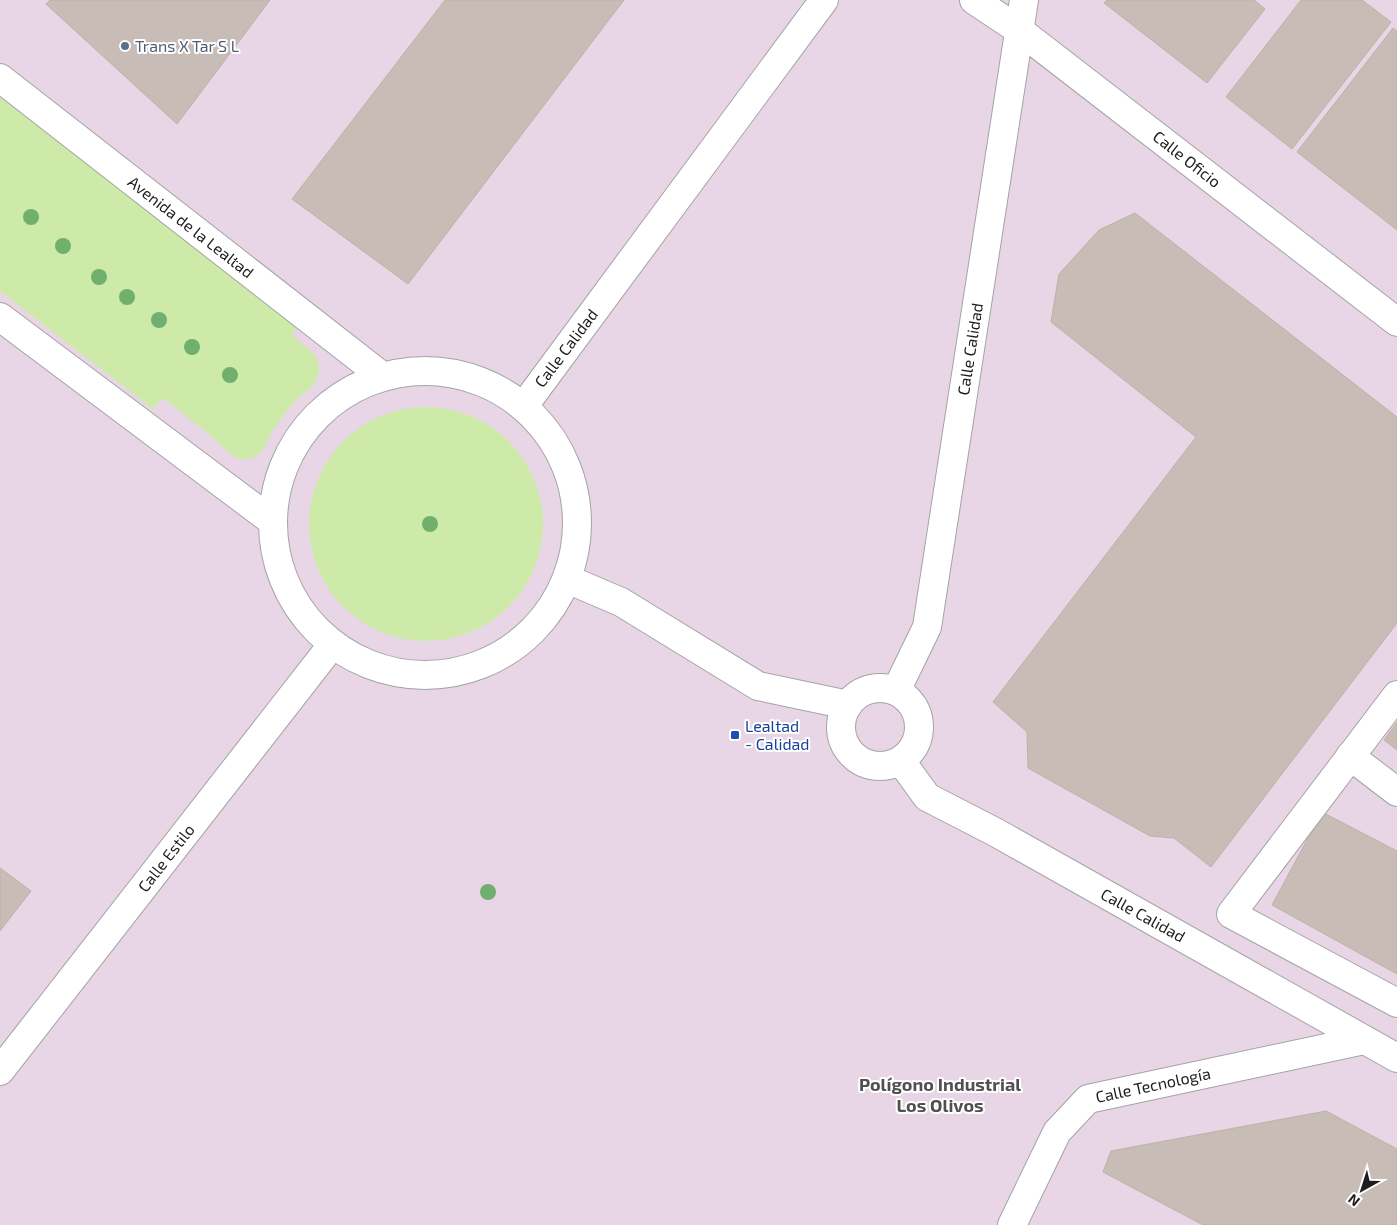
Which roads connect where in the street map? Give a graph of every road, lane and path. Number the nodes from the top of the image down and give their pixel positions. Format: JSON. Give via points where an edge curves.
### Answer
{"nodes":[{"id":1,"x":824,"y":0,"type":"edge"},
{"id":2,"x":974,"y":0,"type":"edge"},
{"id":3,"x":1024,"y":0,"type":"edge"},
{"id":4,"x":1019,"y":30,"type":"junction"},
{"id":5,"x":0,"y":78,"type":"edge"},
{"id":6,"x":0,"y":317,"type":"edge"},
{"id":7,"x":1397,"y":322,"type":"edge"},
{"id":8,"x":382,"y":376,"type":"junction"},
{"id":9,"x":523,"y":407,"type":"junction"},
{"id":10,"x":272,"y":520,"type":"junction"},
{"id":11,"x":567,"y":579,"type":"junction"},
{"id":12,"x":332,"y":645,"type":"junction"},
{"id":13,"x":896,"y":691,"type":"junction"},
{"id":14,"x":1397,"y":695,"type":"edge"},
{"id":15,"x":848,"y":705,"type":"junction"},
{"id":16,"x":1350,"y":756,"type":"junction"},
{"id":17,"x":901,"y":762,"type":"junction"},
{"id":18,"x":1397,"y":792,"type":"edge"},
{"id":19,"x":1397,"y":1002,"type":"edge"},
{"id":20,"x":1364,"y":1040,"type":"junction"},
{"id":21,"x":1397,"y":1058,"type":"edge"},
{"id":22,"x":4,"y":1059,"type":"edge"},
{"id":23,"x":1012,"y":1225,"type":"edge"}],
"edges":[{"from":1,"to":9,"type":"street","name":"Calle Calidad"},
{"from":2,"to":4,"type":"street","name":"Calle Oficio"},
{"from":3,"to":4,"type":"street","name":"Calle Calidad"},
{"from":4,"to":7,"type":"street","name":"Calle Oficio"},
{"from":4,"to":13,"type":"street","name":"Calle Calidad","via":[[928,626]]},
{"from":5,"to":8,"type":"street","name":"Avenida de la Lealtad"},
{"from":6,"to":10,"type":"street"},
{"from":8,"to":9,"type":"street","via":[[431,371],[472,379]]},
{"from":8,"to":10,"type":"street","via":[[338,397],[303,430],[280,473]]},
{"from":9,"to":11,"type":"street","via":[[554,442],[573,486],[577,533]]},
{"from":10,"to":12,"type":"street","via":[[278,568],[299,610]]},
{"from":11,"to":12,"type":"street","via":[[544,620],[509,651],[466,671],[420,676],[374,667]]},
{"from":11,"to":15,"type":"street","via":[[621,602],[758,686]]},
{"from":12,"to":22,"type":"street","name":"Calle Estilo"},
{"from":13,"to":15,"type":"street","via":[[870,690]]},
{"from":13,"to":17,"type":"street","via":[[908,699],[920,725],[912,752]]},
{"from":14,"to":16,"type":"street"},
{"from":15,"to":17,"type":"street","via":[[842,717],[841,730],[844,743],[852,754],[875,767]]},
{"from":16,"to":18,"type":"street"},
{"from":16,"to":19,"type":"street","via":[[1231,914]]},
{"from":17,"to":20,"type":"street","name":"Calle Calidad","via":[[927,797]]},
{"from":20,"to":21,"type":"street","name":"Calle Calidad"},
{"from":20,"to":23,"type":"street","name":"Calle Tecnología","via":[[1088,1099],[1057,1132]]}]}
